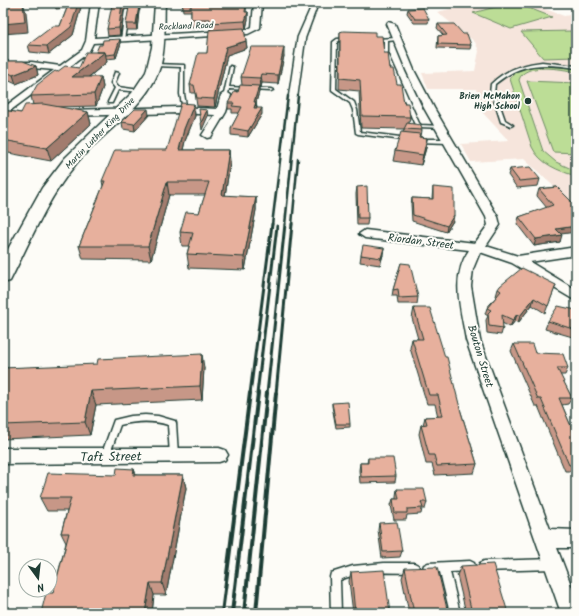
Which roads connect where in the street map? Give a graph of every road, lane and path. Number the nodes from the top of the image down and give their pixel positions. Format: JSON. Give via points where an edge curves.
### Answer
{"nodes":[{"id":1,"x":17,"y":3,"type":"edge"},
{"id":2,"x":95,"y":3,"type":"edge"},
{"id":3,"x":160,"y":3,"type":"edge"},
{"id":4,"x":258,"y":3,"type":"edge"},
{"id":5,"x":138,"y":9,"type":"edge"},
{"id":6,"x":3,"y":12,"type":"edge"},
{"id":7,"x":391,"y":24,"type":"dead end"},
{"id":8,"x":158,"y":37,"type":"junction"},
{"id":9,"x":122,"y":39,"type":"junction"},
{"id":10,"x":90,"y":40,"type":"junction"},
{"id":11,"x":357,"y":40,"type":"edge"},
{"id":12,"x":364,"y":40,"type":"edge"},
{"id":13,"x":392,"y":40,"type":"junction"},
{"id":14,"x":3,"y":65,"type":"edge"},
{"id":15,"x":155,"y":65,"type":"junction"},
{"id":16,"x":231,"y":67,"type":"dead end"},
{"id":17,"x":576,"y":67,"type":"edge"},
{"id":18,"x":62,"y":69,"type":"junction"},
{"id":19,"x":117,"y":73,"type":"dead end"},
{"id":20,"x":117,"y":88,"type":"junction"},
{"id":21,"x":270,"y":90,"type":"dead end"},
{"id":22,"x":140,"y":91,"type":"junction"},
{"id":23,"x":226,"y":92,"type":"junction"},
{"id":24,"x":110,"y":102,"type":"dead end"},
{"id":25,"x":185,"y":110,"type":"junction"},
{"id":26,"x":58,"y":112,"type":"edge"},
{"id":27,"x":120,"y":112,"type":"junction"},
{"id":28,"x":221,"y":112,"type":"junction"},
{"id":29,"x":3,"y":113,"type":"edge"},
{"id":30,"x":19,"y":113,"type":"edge"},
{"id":31,"x":511,"y":125,"type":"dead end"},
{"id":32,"x":207,"y":135,"type":"dead end"},
{"id":33,"x":448,"y":141,"type":"junction"},
{"id":34,"x":366,"y":234,"type":"dead end"},
{"id":35,"x":477,"y":247,"type":"junction"},
{"id":36,"x":576,"y":251,"type":"edge"},
{"id":37,"x":517,"y":260,"type":"junction"},
{"id":38,"x":3,"y":277,"type":"edge"},
{"id":39,"x":576,"y":296,"type":"edge"},
{"id":40,"x":219,"y":454,"type":"dead end"},
{"id":41,"x":174,"y":455,"type":"junction"},
{"id":42,"x":3,"y":456,"type":"edge"},
{"id":43,"x":105,"y":456,"type":"junction"},
{"id":44,"x":544,"y":538,"type":"junction"},
{"id":45,"x":576,"y":538,"type":"edge"},
{"id":46,"x":553,"y":564,"type":"junction"},
{"id":47,"x":444,"y":567,"type":"junction"},
{"id":48,"x":336,"y":613,"type":"edge"},
{"id":49,"x":455,"y":613,"type":"edge"},
{"id":50,"x":571,"y":613,"type":"edge"}],
"edges":[{"from":1,"to":6,"type":"lane","via":[[13,10]]},
{"from":2,"to":10,"type":"street"},
{"from":3,"to":8,"type":"main road","name":"Martin Luther King Drive"},
{"from":4,"to":8,"type":"street","name":"Rockland Road","via":[[256,28],[248,32]]},
{"from":5,"to":9,"type":"lane","via":[[127,10]]},
{"from":7,"to":13,"type":"street","name":"Bouton Street"},
{"from":8,"to":9,"type":"street","name":"Rockland Road"},
{"from":8,"to":15,"type":"main road","name":"Martin Luther King Drive"},
{"from":9,"to":10,"type":"street","name":"Rockland Road"},
{"from":10,"to":18,"type":"street","via":[[85,51]]},
{"from":11,"to":33,"type":"lane","via":[[342,39],[335,42],[334,85],[337,93],[352,102],[358,133],[410,140]]},
{"from":12,"to":13,"type":"lane"},
{"from":13,"to":33,"type":"street","name":"Bouton Street"},
{"from":14,"to":18,"type":"street"},
{"from":15,"to":22,"type":"main road","name":"Martin Luther King Drive"},
{"from":15,"to":25,"type":"lane","via":[[183,66],[182,94]]},
{"from":16,"to":23,"type":"lane"},
{"from":17,"to":31,"type":"lane","via":[[528,65],[499,78],[493,84],[492,94],[503,120]]},
{"from":18,"to":29,"type":"street"},
{"from":19,"to":20,"type":"lane","via":[[112,83]]},
{"from":20,"to":22,"type":"lane"},
{"from":20,"to":24,"type":"lane"},
{"from":21,"to":23,"type":"lane"},
{"from":22,"to":27,"type":"main road","name":"Martin Luther King Drive"},
{"from":23,"to":28,"type":"street"},
{"from":25,"to":27,"type":"street"},
{"from":25,"to":28,"type":"street"},
{"from":26,"to":27,"type":"street"},
{"from":27,"to":38,"type":"main road","name":"Martin Luther King Drive","via":[[70,161],[51,186]]},
{"from":28,"to":32,"type":"street"},
{"from":29,"to":30,"type":"street"},
{"from":33,"to":35,"type":"street","name":"Bouton Street","via":[[492,217],[494,225]]},
{"from":34,"to":35,"type":"street","name":"Riordan Street"},
{"from":35,"to":37,"type":"street","name":"Riordan Street"},
{"from":35,"to":44,"type":"street","name":"Bouton Street","via":[[466,269],[465,294],[473,340]]},
{"from":36,"to":37,"type":"street"},
{"from":37,"to":39,"type":"street"},
{"from":40,"to":41,"type":"street","name":"Taft Street"},
{"from":41,"to":43,"type":"street","name":"Taft Street"},
{"from":41,"to":43,"type":"lane","via":[[172,423],[163,419],[136,417],[117,422]]},
{"from":42,"to":43,"type":"street","name":"Taft Street"},
{"from":44,"to":45,"type":"street"},
{"from":44,"to":46,"type":"street","name":"Bouton Street"},
{"from":46,"to":47,"type":"lane"},
{"from":46,"to":50,"type":"street","name":"Bouton Street"},
{"from":47,"to":48,"type":"lane","via":[[343,573],[335,578]]},
{"from":47,"to":49,"type":"lane"}]}
